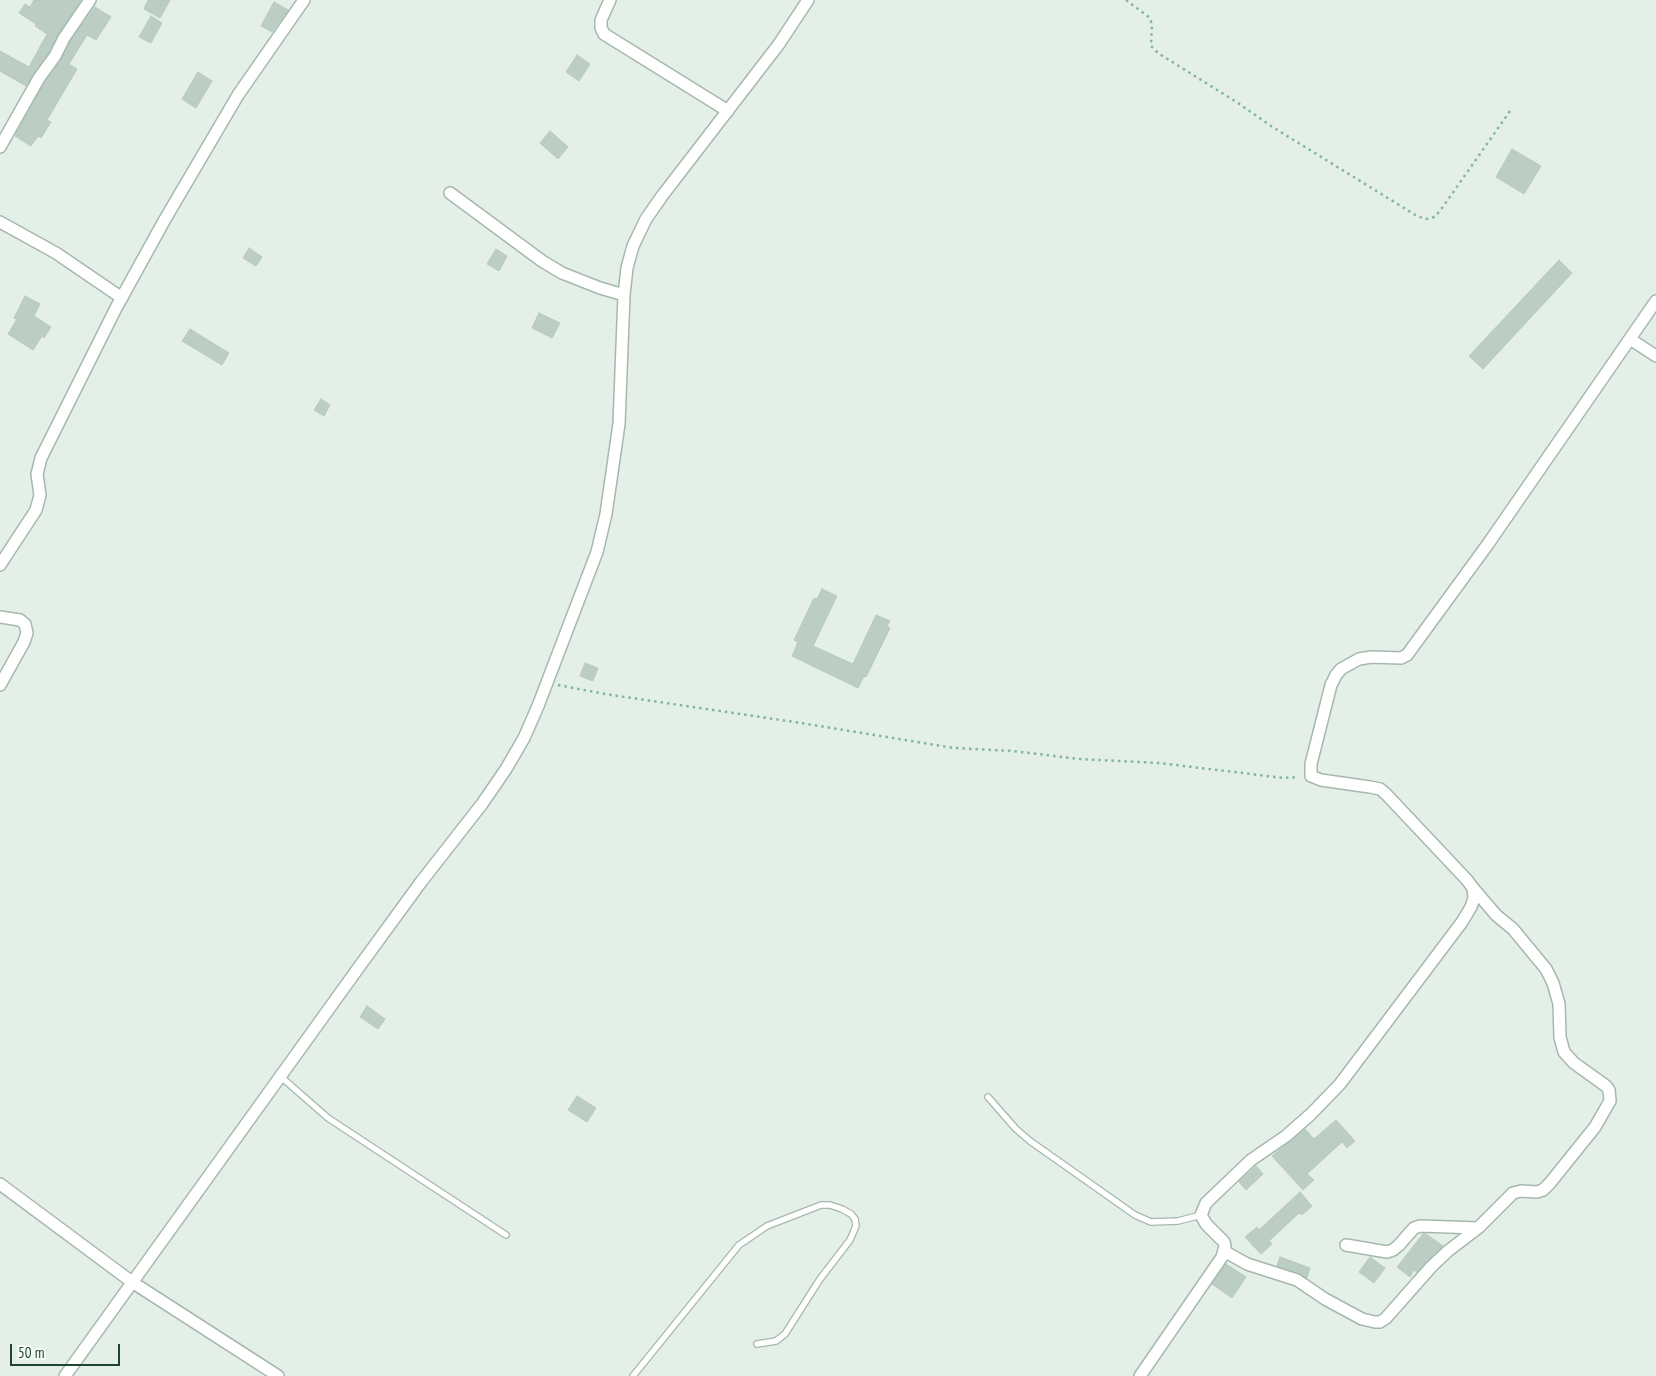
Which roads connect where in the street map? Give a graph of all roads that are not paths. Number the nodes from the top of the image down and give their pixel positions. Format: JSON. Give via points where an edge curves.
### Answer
{"nodes":[{"id":1,"x":90,"y":0,"type":"edge"},
{"id":2,"x":304,"y":0,"type":"edge"},
{"id":3,"x":610,"y":0,"type":"edge"},
{"id":4,"x":808,"y":0,"type":"edge"},
{"id":5,"x":728,"y":111,"type":"junction"},
{"id":6,"x":0,"y":147,"type":"edge"},
{"id":7,"x":450,"y":193,"type":"dead end"},
{"id":8,"x":0,"y":222,"type":"edge"},
{"id":9,"x":624,"y":295,"type":"junction"},
{"id":10,"x":122,"y":298,"type":"junction"},
{"id":11,"x":1656,"y":301,"type":"edge"},
{"id":12,"x":1630,"y":339,"type":"junction"},
{"id":13,"x":1656,"y":356,"type":"edge"},
{"id":14,"x":0,"y":565,"type":"edge"},
{"id":15,"x":0,"y":617,"type":"edge"},
{"id":16,"x":0,"y":685,"type":"edge"},
{"id":17,"x":1472,"y":888,"type":"junction"},
{"id":18,"x":280,"y":1076,"type":"junction"},
{"id":19,"x":988,"y":1097,"type":"dead end"},
{"id":20,"x":0,"y":1184,"type":"edge"},
{"id":21,"x":1202,"y":1215,"type":"junction"},
{"id":22,"x":1478,"y":1228,"type":"junction"},
{"id":23,"x":506,"y":1236,"type":"dead end"},
{"id":24,"x":1346,"y":1245,"type":"dead end"},
{"id":25,"x":1224,"y":1251,"type":"junction"},
{"id":26,"x":132,"y":1282,"type":"junction"},
{"id":27,"x":757,"y":1344,"type":"dead end"},
{"id":28,"x":65,"y":1376,"type":"edge"},
{"id":29,"x":278,"y":1376,"type":"edge"},
{"id":30,"x":633,"y":1376,"type":"edge"},
{"id":31,"x":1140,"y":1376,"type":"edge"}],
"edges":[{"from":1,"to":6,"type":"street","via":[[39,78]]},
{"from":2,"to":10,"type":"street","via":[[238,95]]},
{"from":3,"to":5,"type":"street","via":[[601,20],[604,34]]},
{"from":4,"to":5,"type":"street"},
{"from":5,"to":9,"type":"street","via":[[646,220],[633,246]]},
{"from":7,"to":9,"type":"street","via":[[542,261],[582,282]]},
{"from":8,"to":10,"type":"street","via":[[56,252]]},
{"from":9,"to":18,"type":"street","via":[[619,424],[606,514],[597,552],[524,738],[487,797]]},
{"from":10,"to":14,"type":"street","via":[[41,458],[37,474],[40,495],[36,510]]},
{"from":11,"to":12,"type":"street"},
{"from":12,"to":13,"type":"street"},
{"from":12,"to":17,"type":"street","via":[[1407,655],[1360,659],[1341,669],[1331,685],[1311,764],[1311,776],[1380,789]]},
{"from":15,"to":16,"type":"street","via":[[20,620],[25,624],[27,633]]},
{"from":17,"to":21,"type":"street","via":[[1474,898],[1462,922],[1340,1084],[1286,1136],[1251,1160],[1206,1203]]},
{"from":17,"to":22,"type":"street","via":[[1496,915],[1513,928],[1546,969],[1558,1004],[1564,1052],[1606,1086],[1611,1096],[1608,1108],[1595,1127],[1543,1190],[1513,1193]]},
{"from":18,"to":23,"type":"lane","via":[[328,1118]]},
{"from":18,"to":26,"type":"street"},
{"from":19,"to":21,"type":"lane","via":[[1030,1141],[1135,1216],[1151,1222],[1178,1221]]},
{"from":20,"to":26,"type":"street"},
{"from":21,"to":25,"type":"street","via":[[1206,1224],[1222,1239]]},
{"from":22,"to":24,"type":"street","via":[[1420,1226],[1387,1252]]},
{"from":22,"to":25,"type":"street","via":[[1431,1267],[1380,1322],[1362,1319],[1297,1280],[1248,1264]]},
{"from":25,"to":31,"type":"street"},
{"from":26,"to":28,"type":"street"},
{"from":26,"to":29,"type":"street"},
{"from":27,"to":30,"type":"lane","via":[[776,1341],[785,1334],[850,1240],[856,1226],[850,1214],[830,1205],[820,1205],[767,1226],[739,1245]]}]}
